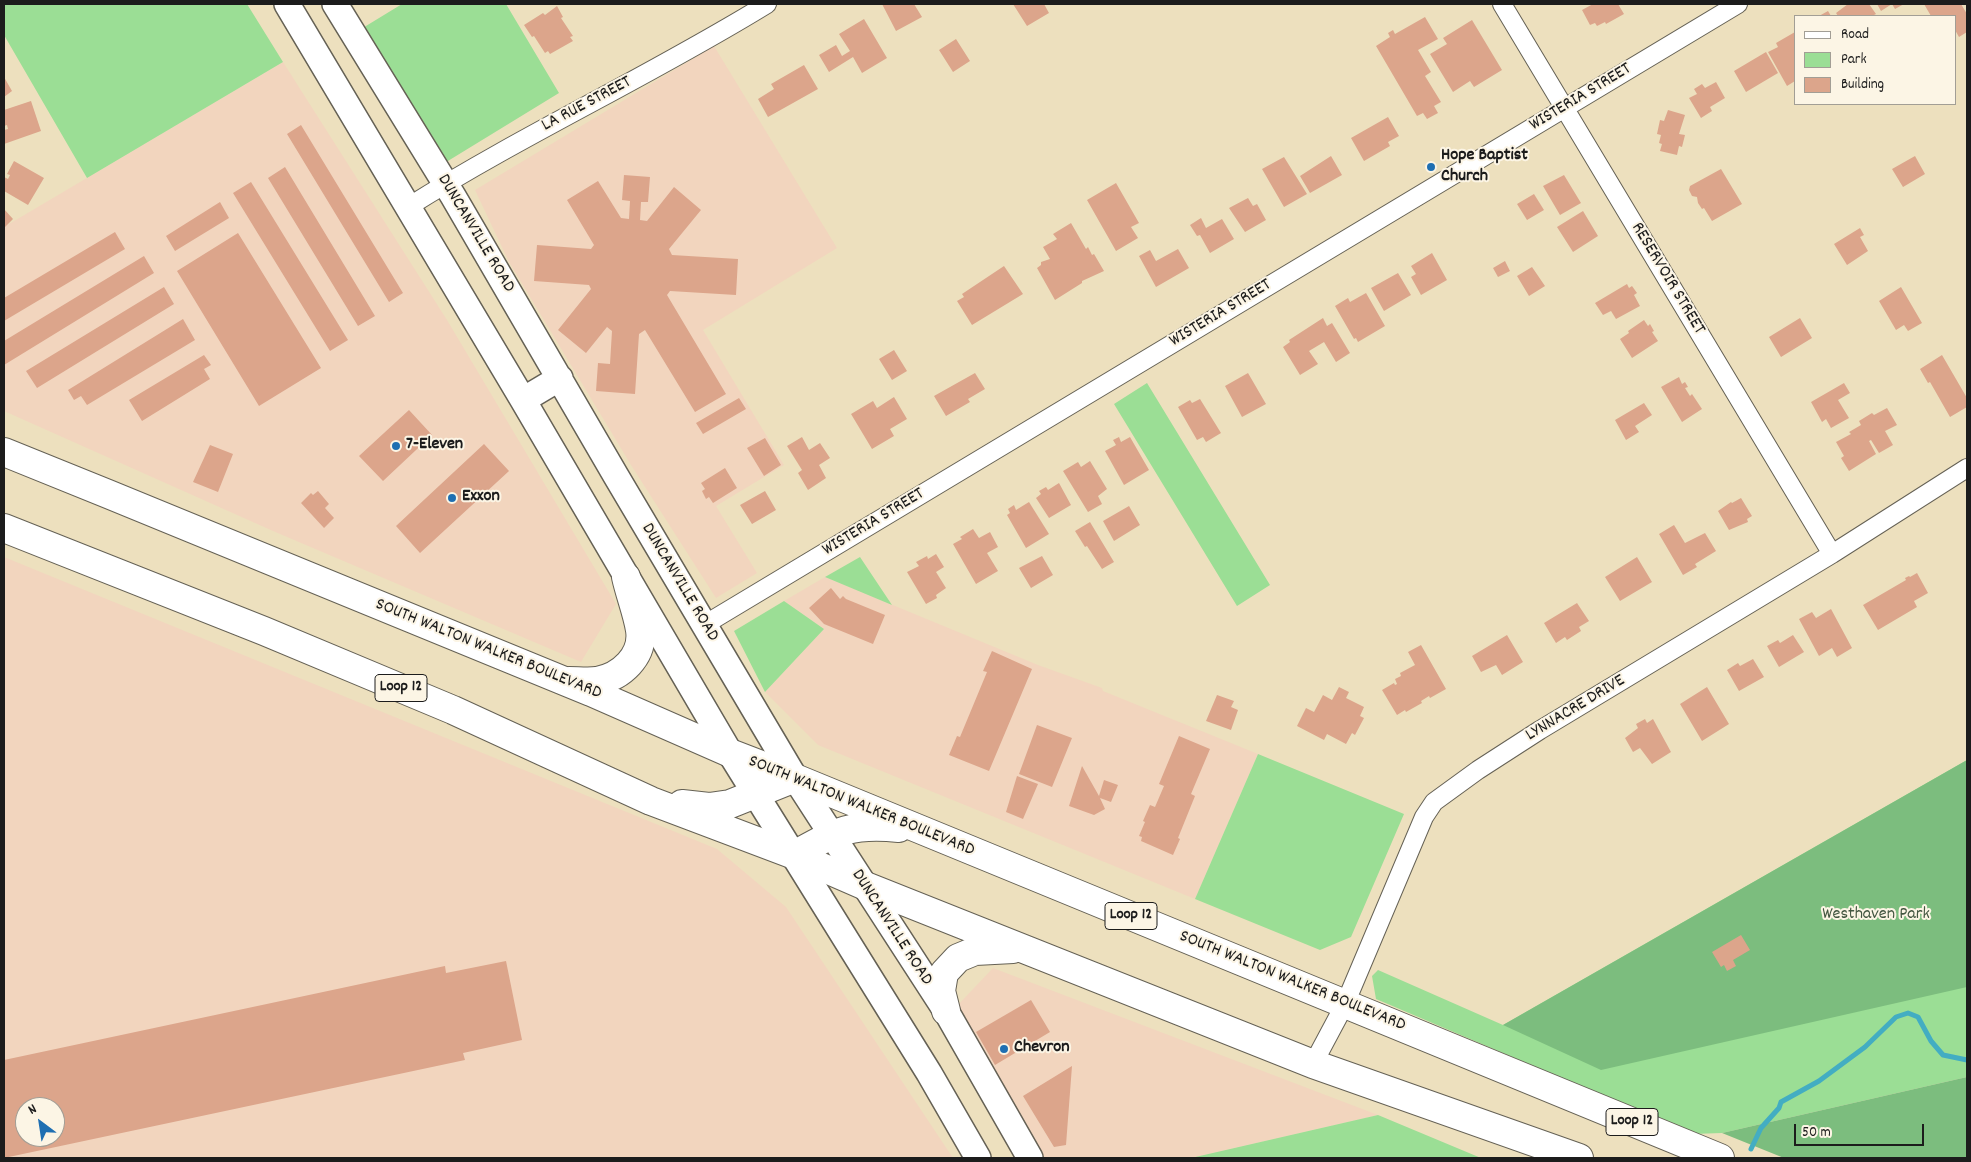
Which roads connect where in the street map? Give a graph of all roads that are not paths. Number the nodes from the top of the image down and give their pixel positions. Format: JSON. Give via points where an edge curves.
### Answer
{"nodes":[{"id":1,"x":287,"y":4,"type":"edge"},
{"id":2,"x":335,"y":4,"type":"edge"},
{"id":3,"x":767,"y":4,"type":"edge"},
{"id":4,"x":1502,"y":4,"type":"edge"},
{"id":5,"x":1738,"y":4,"type":"edge"},
{"id":6,"x":1564,"y":108,"type":"junction"},
{"id":7,"x":445,"y":184,"type":"junction"},
{"id":8,"x":408,"y":207,"type":"junction"},
{"id":9,"x":560,"y":378,"type":"junction"},
{"id":10,"x":523,"y":400,"type":"junction"},
{"id":11,"x":4,"y":452,"type":"edge"},
{"id":12,"x":1967,"y":468,"type":"edge"},
{"id":13,"x":4,"y":528,"type":"edge"},
{"id":14,"x":1832,"y":554,"type":"junction"},
{"id":15,"x":626,"y":577,"type":"junction"},
{"id":16,"x":704,"y":625,"type":"junction"},
{"id":17,"x":564,"y":681,"type":"junction"},
{"id":18,"x":730,"y":753,"type":"junction"},
{"id":19,"x":795,"y":778,"type":"junction"},
{"id":20,"x":756,"y":795,"type":"junction"},
{"id":21,"x":651,"y":801,"type":"junction"},
{"id":22,"x":917,"y":829,"type":"junction"},
{"id":23,"x":831,"y":835,"type":"junction"},
{"id":24,"x":794,"y":855,"type":"junction"},
{"id":25,"x":863,"y":886,"type":"junction"},
{"id":26,"x":1022,"y":948,"type":"junction"},
{"id":27,"x":1345,"y":1004,"type":"junction"},
{"id":28,"x":946,"y":1011,"type":"junction"},
{"id":29,"x":1313,"y":1064,"type":"junction"},
{"id":30,"x":978,"y":1158,"type":"edge"},
{"id":31,"x":1030,"y":1158,"type":"edge"},
{"id":32,"x":1579,"y":1158,"type":"edge"},
{"id":33,"x":1720,"y":1158,"type":"edge"}],
"edges":[{"from":1,"to":8,"type":"main road"},
{"from":2,"to":7,"type":"main road","name":"DUNCANVILLE ROAD"},
{"from":3,"to":7,"type":"street","name":"LA RUE STREET","via":[[708,40]]},
{"from":4,"to":6,"type":"street","name":"RESERVOIR STREET"},
{"from":5,"to":6,"type":"street","name":"WISTERIA STREET"},
{"from":6,"to":14,"type":"street","name":"RESERVOIR STREET"},
{"from":6,"to":16,"type":"street","name":"WISTERIA STREET"},
{"from":7,"to":8,"type":"street","name":"LA RUE STREET"},
{"from":7,"to":9,"type":"main road","name":"DUNCANVILLE ROAD"},
{"from":8,"to":10,"type":"main road"},
{"from":9,"to":10,"type":"main road"},
{"from":9,"to":16,"type":"main road","name":"DUNCANVILLE ROAD"},
{"from":10,"to":15,"type":"main road"},
{"from":11,"to":17,"type":"main road","name":"SOUTH WALTON WALKER BOULEVARD","number":"Loop 12"},
{"from":12,"to":14,"type":"street","name":"LYNNACRE DRIVE"},
{"from":13,"to":21,"type":"main road","number":"Loop 12","via":[[453,710]]},
{"from":14,"to":27,"type":"street","name":"LYNNACRE DRIVE","via":[[1540,730],[1434,802],[1424,817]]},
{"from":15,"to":17,"type":"main road","via":[[640,631],[631,662],[616,674],[597,681]]},
{"from":15,"to":18,"type":"main road"},
{"from":16,"to":19,"type":"main road","name":"DUNCANVILLE ROAD"},
{"from":17,"to":18,"type":"main road","name":"SOUTH WALTON WALKER BOULEVARD","number":"Loop 12"},
{"from":18,"to":19,"type":"main road","name":"SOUTH WALTON WALKER BOULEVARD","number":"Loop 12"},
{"from":18,"to":20,"type":"main road"},
{"from":19,"to":20,"type":"main road"},
{"from":19,"to":22,"type":"main road","name":"SOUTH WALTON WALKER BOULEVARD","number":"Loop 12"},
{"from":19,"to":23,"type":"main road","name":"DUNCANVILLE ROAD"},
{"from":20,"to":21,"type":"main road","via":[[709,807]]},
{"from":20,"to":24,"type":"main road"},
{"from":21,"to":24,"type":"main road","number":"Loop 12"},
{"from":22,"to":23,"type":"main road","via":[[873,826],[851,828]]},
{"from":22,"to":27,"type":"main road","name":"SOUTH WALTON WALKER BOULEVARD","number":"Loop 12"},
{"from":23,"to":24,"type":"main road"},
{"from":23,"to":25,"type":"main road","name":"DUNCANVILLE ROAD"},
{"from":24,"to":25,"type":"main road","number":"Loop 12"},
{"from":24,"to":30,"type":"main road","via":[[929,1072]]},
{"from":25,"to":26,"type":"main road","number":"Loop 12"},
{"from":25,"to":28,"type":"main road","name":"DUNCANVILLE ROAD"},
{"from":26,"to":28,"type":"main road","via":[[975,951],[958,958],[944,973],[941,990]]},
{"from":26,"to":29,"type":"main road","number":"Loop 12"},
{"from":27,"to":29,"type":"street","name":"LYNNACRE DRIVE"},
{"from":27,"to":33,"type":"main road","name":"SOUTH WALTON WALKER BOULEVARD","number":"Loop 12"},
{"from":28,"to":31,"type":"main road","name":"DUNCANVILLE ROAD"},
{"from":29,"to":32,"type":"main road","number":"Loop 12"}]}
